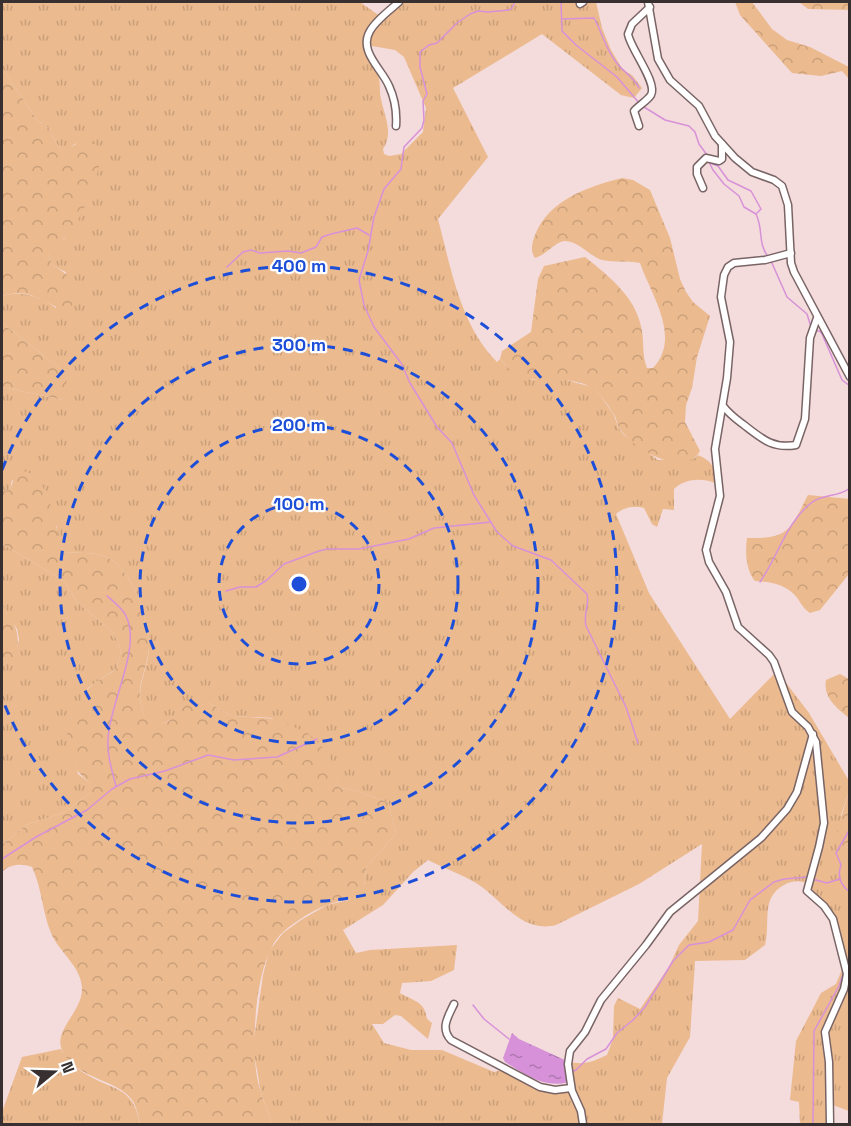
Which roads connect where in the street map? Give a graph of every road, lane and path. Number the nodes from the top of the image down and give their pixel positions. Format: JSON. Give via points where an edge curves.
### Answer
{"nodes":[{"id":1,"x":399,"y":2,"type":"edge"},
{"id":2,"x":649,"y":4,"type":"edge"},
{"id":3,"x":396,"y":126,"type":"dead end"},
{"id":4,"x":639,"y":126,"type":"dead end"},
{"id":5,"x":722,"y":144,"type":"junction"},
{"id":6,"x":703,"y":188,"type":"dead end"},
{"id":7,"x":791,"y":253,"type":"junction"},
{"id":8,"x":817,"y":318,"type":"junction"},
{"id":9,"x":849,"y":377,"type":"edge"},
{"id":10,"x":723,"y":406,"type":"junction"},
{"id":11,"x":813,"y":734,"type":"junction"},
{"id":12,"x":454,"y":1004,"type":"dead end"},
{"id":13,"x":572,"y":1088,"type":"junction"},
{"id":14,"x":583,"y":1125,"type":"edge"},
{"id":15,"x":830,"y":1125,"type":"edge"}],
"edges":[{"from":1,"to":3,"type":"street","via":[[367,37],[370,56],[394,98]]},
{"from":2,"to":4,"type":"street","via":[[628,34],[652,91],[634,111]]},
{"from":2,"to":5,"type":"street","via":[[661,66],[703,111],[711,131]]},
{"from":5,"to":6,"type":"street","via":[[722,159],[704,159],[697,167]]},
{"from":5,"to":7,"type":"street","via":[[746,168],[782,186],[788,205]]},
{"from":7,"to":8,"type":"street","via":[[799,285]]},
{"from":7,"to":10,"type":"street","via":[[734,263],[726,269],[722,297],[730,342]]},
{"from":8,"to":9,"type":"street"},
{"from":8,"to":10,"type":"street","via":[[810,338],[805,419],[796,445],[767,442]]},
{"from":10,"to":11,"type":"street","via":[[715,449],[720,496],[707,541],[707,556],[723,585],[738,627],[769,655],[792,712]]},
{"from":11,"to":13,"type":"street","via":[[797,792],[787,809],[754,845],[670,912],[601,1000],[568,1056]]},
{"from":11,"to":15,"type":"street","via":[[824,814],[806,889],[833,919],[847,972],[844,989],[825,1032]]},
{"from":12,"to":13,"type":"street","via":[[445,1024],[451,1040],[540,1087]]},
{"from":13,"to":14,"type":"street"}]}
